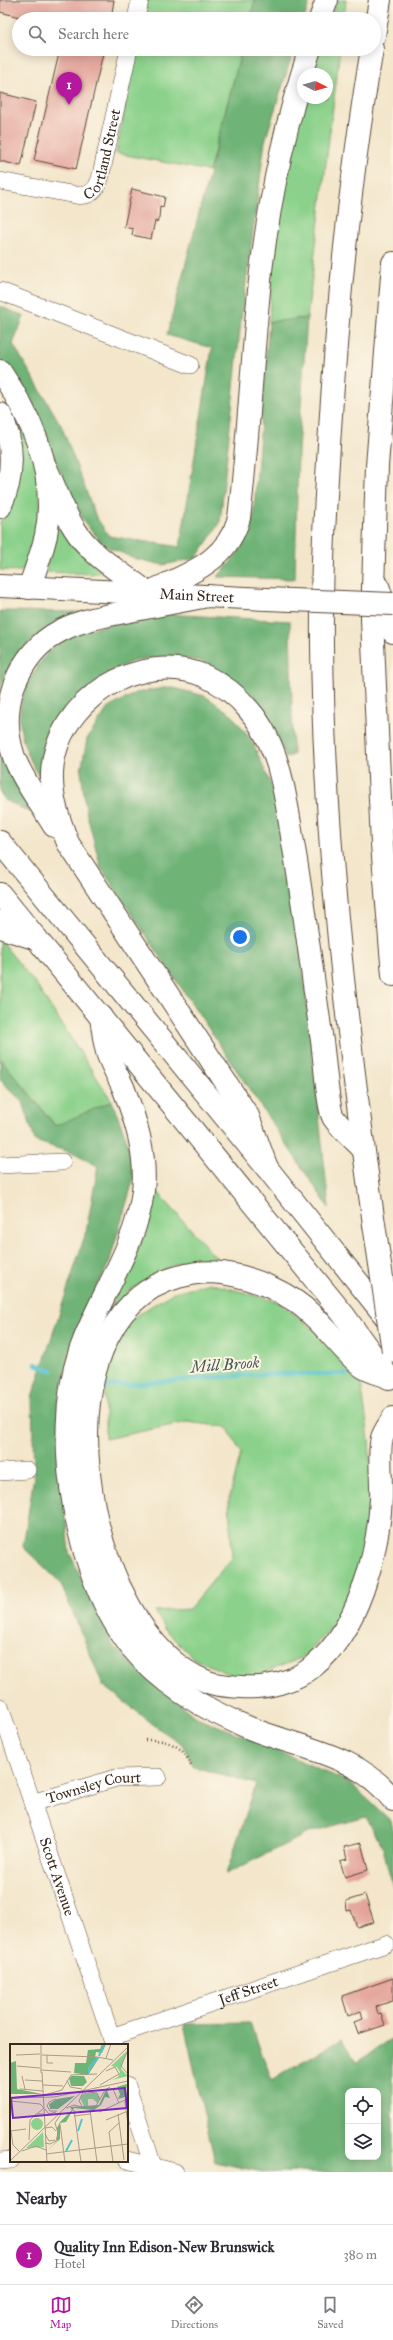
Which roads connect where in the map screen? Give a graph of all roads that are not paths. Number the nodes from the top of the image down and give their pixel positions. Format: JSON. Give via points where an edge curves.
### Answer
{"nodes":[{"id":1,"x":140,"y":0,"type":"edge"},
{"id":2,"x":326,"y":0,"type":"edge"},
{"id":3,"x":380,"y":0,"type":"edge"},
{"id":4,"x":137,"y":12,"type":"edge"},
{"id":5,"x":322,"y":12,"type":"edge"},
{"id":6,"x":378,"y":12,"type":"edge"},
{"id":7,"x":127,"y":56,"type":"edge"},
{"id":8,"x":308,"y":56,"type":"edge"},
{"id":9,"x":371,"y":56,"type":"edge"},
{"id":10,"x":0,"y":181,"type":"edge"},
{"id":11,"x":393,"y":263,"type":"edge"},
{"id":12,"x":0,"y":291,"type":"edge"},
{"id":13,"x":190,"y":365,"type":"dead end"},
{"id":14,"x":0,"y":371,"type":"edge"},
{"id":15,"x":0,"y":414,"type":"edge"},
{"id":16,"x":45,"y":466,"type":"junction"},
{"id":17,"x":0,"y":507,"type":"edge"},
{"id":18,"x":373,"y":572,"type":"junction"},
{"id":19,"x":0,"y":586,"type":"edge"},
{"id":20,"x":29,"y":588,"type":"junction"},
{"id":21,"x":148,"y":593,"type":"junction"},
{"id":22,"x":208,"y":596,"type":"junction"},
{"id":23,"x":393,"y":604,"type":"edge"},
{"id":24,"x":393,"y":632,"type":"edge"},
{"id":25,"x":0,"y":842,"type":"edge"},
{"id":26,"x":68,"y":843,"type":"junction"},
{"id":27,"x":0,"y":894,"type":"edge"},
{"id":28,"x":0,"y":922,"type":"edge"},
{"id":29,"x":37,"y":939,"type":"junction"},
{"id":30,"x":393,"y":975,"type":"edge"},
{"id":31,"x":101,"y":1017,"type":"junction"},
{"id":32,"x":363,"y":1149,"type":"junction"},
{"id":33,"x":62,"y":1162,"type":"dead end"},
{"id":34,"x":0,"y":1164,"type":"edge"},
{"id":35,"x":267,"y":1168,"type":"junction"},
{"id":36,"x":393,"y":1326,"type":"edge"},
{"id":37,"x":393,"y":1351,"type":"edge"},
{"id":38,"x":391,"y":1380,"type":"edge"},
{"id":39,"x":393,"y":1418,"type":"edge"},
{"id":40,"x":27,"y":1470,"type":"dead end"},
{"id":41,"x":0,"y":1472,"type":"edge"},
{"id":42,"x":0,"y":1708,"type":"edge"},
{"id":43,"x":158,"y":1777,"type":"dead end"},
{"id":44,"x":393,"y":1800,"type":"edge"},
{"id":45,"x":32,"y":1804,"type":"junction"},
{"id":46,"x":386,"y":1944,"type":"dead end"},
{"id":47,"x":112,"y":2041,"type":"edge"},
{"id":48,"x":128,"y":2089,"type":"edge"},
{"id":49,"x":10,"y":2160,"type":"edge"},
{"id":50,"x":128,"y":2160,"type":"edge"},
{"id":51,"x":0,"y":2161,"type":"edge"},
{"id":52,"x":153,"y":2166,"type":"junction"},
{"id":53,"x":175,"y":2172,"type":"edge"}],
"edges":[{"from":1,"to":4,"type":"street"},
{"from":2,"to":5,"type":"main road"},
{"from":3,"to":6,"type":"main road"},
{"from":7,"to":10,"type":"street","name":"Cortland Street","via":[[100,179],[95,189],[81,196]]},
{"from":8,"to":21,"type":"main road","via":[[292,102],[268,224],[261,270],[243,481],[235,531],[224,548],[210,562]]},
{"from":9,"to":32,"type":"main road","via":[[338,302],[326,476],[322,645],[324,734],[334,904]]},
{"from":11,"to":18,"type":"main road","via":[[382,386]]},
{"from":12,"to":13,"type":"street"},
{"from":14,"to":16,"type":"main road","via":[[27,417],[38,441]]},
{"from":15,"to":17,"type":"main road","via":[[10,446],[11,463],[10,481]]},
{"from":16,"to":20,"type":"main road","via":[[48,503],[46,534]]},
{"from":16,"to":21,"type":"main road","via":[[67,516],[84,542],[100,558]]},
{"from":18,"to":24,"type":"main road"},
{"from":18,"to":30,"type":"main road","via":[[372,619],[377,754]]},
{"from":19,"to":20,"type":"main road","name":"Main Street"},
{"from":20,"to":21,"type":"main road","name":"Main Street"},
{"from":21,"to":22,"type":"main road","name":"Main Street"},
{"from":22,"to":23,"type":"main road","name":"Main Street","bridge":true},
{"from":22,"to":26,"type":"main road","via":[[85,619],[46,639],[25,662],[12,692],[9,710],[10,741],[23,774],[58,833]]},
{"from":25,"to":35,"type":"main road"},
{"from":26,"to":32,"type":"main road","via":[[54,807],[52,772],[56,751],[64,731],[82,705],[108,685],[132,674],[155,669],[203,675],[237,696],[262,729],[281,772],[299,878],[332,1116]]},
{"from":26,"to":35,"type":"main road","via":[[248,1116]]},
{"from":27,"to":29,"type":"main road"},
{"from":28,"to":29,"type":"main road","via":[[6,929]]},
{"from":29,"to":31,"type":"main road"},
{"from":31,"to":38,"type":"main road","via":[[343,1314]]},
{"from":31,"to":44,"type":"main road","via":[[108,1056],[122,1084],[139,1136],[144,1176],[139,1214],[78,1354],[68,1405],[67,1432],[72,1494],[92,1574],[114,1622],[130,1646],[149,1667],[176,1689],[199,1704],[251,1729],[350,1764],[366,1774]]},
{"from":32,"to":37,"type":"main road","bridge":true},
{"from":33,"to":34,"type":"street"},
{"from":35,"to":36,"type":"main road"},
{"from":38,"to":39,"type":"main road","via":[[364,1368],[310,1312],[282,1294],[241,1277],[208,1272],[168,1280],[150,1287],[120,1314],[99,1356],[92,1384],[88,1409],[89,1465],[101,1534],[110,1565],[121,1594],[154,1642],[189,1672],[207,1682],[249,1688],[279,1684],[294,1678],[337,1644],[358,1602],[374,1546],[381,1497],[381,1438]]},
{"from":40,"to":41,"type":"street"},
{"from":42,"to":45,"type":"street","name":"Scott Avenue"},
{"from":43,"to":45,"type":"street","name":"Townsley Court","via":[[116,1778]]},
{"from":45,"to":47,"type":"street","name":"Scott Avenue"},
{"from":46,"to":47,"type":"street","name":"Jeff Street"},
{"from":48,"to":52,"type":"street"},
{"from":49,"to":51,"type":"street"},
{"from":50,"to":52,"type":"street"},
{"from":52,"to":53,"type":"street"}]}
